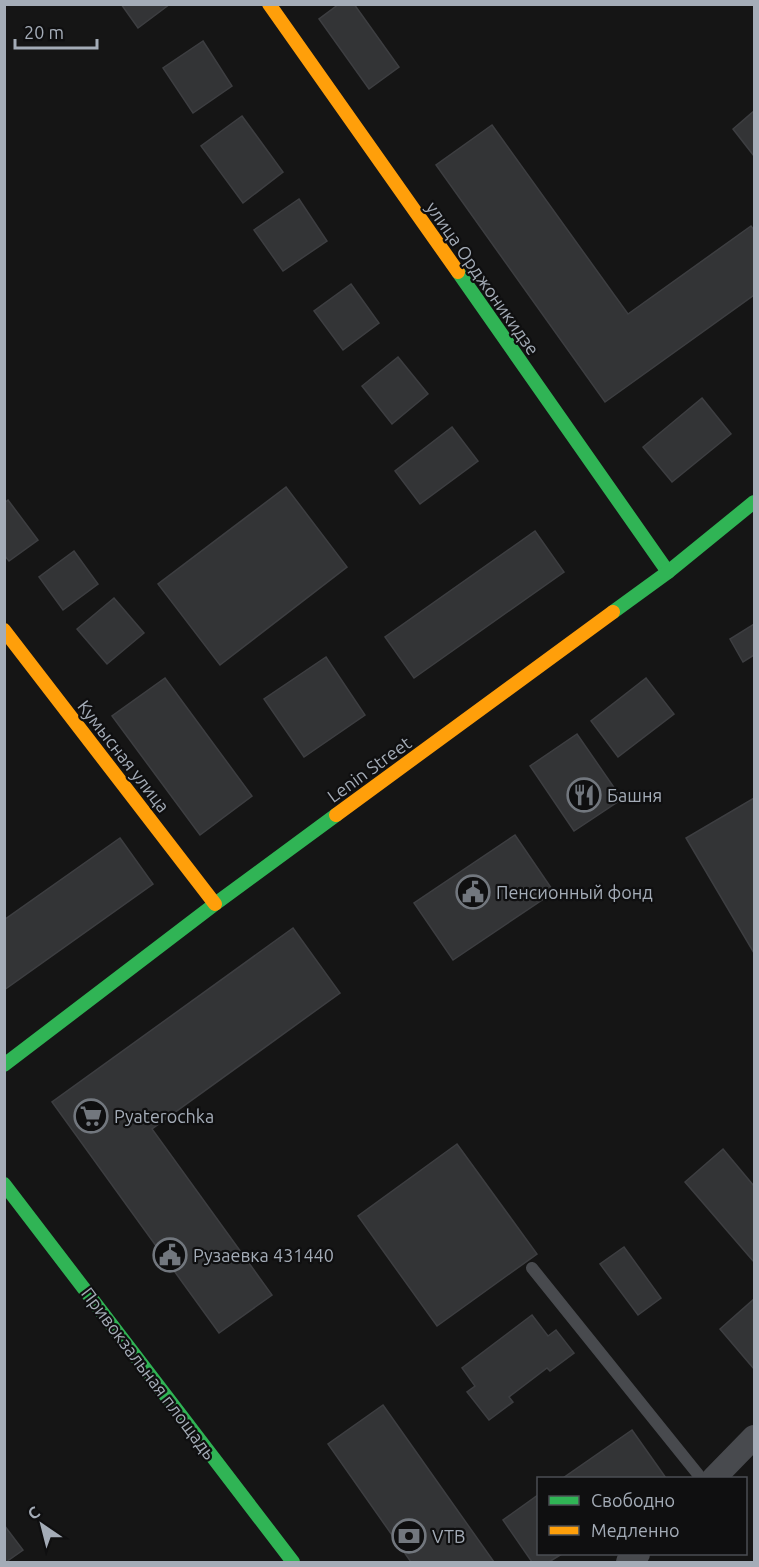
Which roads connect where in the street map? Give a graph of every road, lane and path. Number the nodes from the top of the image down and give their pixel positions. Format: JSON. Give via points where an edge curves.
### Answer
{"nodes":[{"id":1,"x":269,"y":4,"type":"edge"},
{"id":2,"x":754,"y":502,"type":"edge"},
{"id":3,"x":668,"y":572,"type":"junction"},
{"id":4,"x":4,"y":630,"type":"edge"},
{"id":5,"x":215,"y":904,"type":"junction"},
{"id":6,"x":4,"y":1065,"type":"edge"},
{"id":7,"x":4,"y":1184,"type":"edge"},
{"id":8,"x":532,"y":1268,"type":"dead end"},
{"id":9,"x":754,"y":1437,"type":"edge"},
{"id":10,"x":699,"y":1477,"type":"edge"},
{"id":11,"x":716,"y":1477,"type":"edge"},
{"id":12,"x":293,"y":1563,"type":"edge"}],
"edges":[{"from":1,"to":3,"type":"street","name":"улица Орджоникидзе"},
{"from":2,"to":3,"type":"street","name":"Lenin Street"},
{"from":3,"to":5,"type":"street","name":"Lenin Street"},
{"from":4,"to":5,"type":"street","name":"Кумысная улица"},
{"from":5,"to":6,"type":"street","name":"Lenin Street"},
{"from":7,"to":12,"type":"street","name":"Привокзальная площадь"},
{"from":8,"to":10,"type":"lane"},
{"from":9,"to":11,"type":"street"}]}
